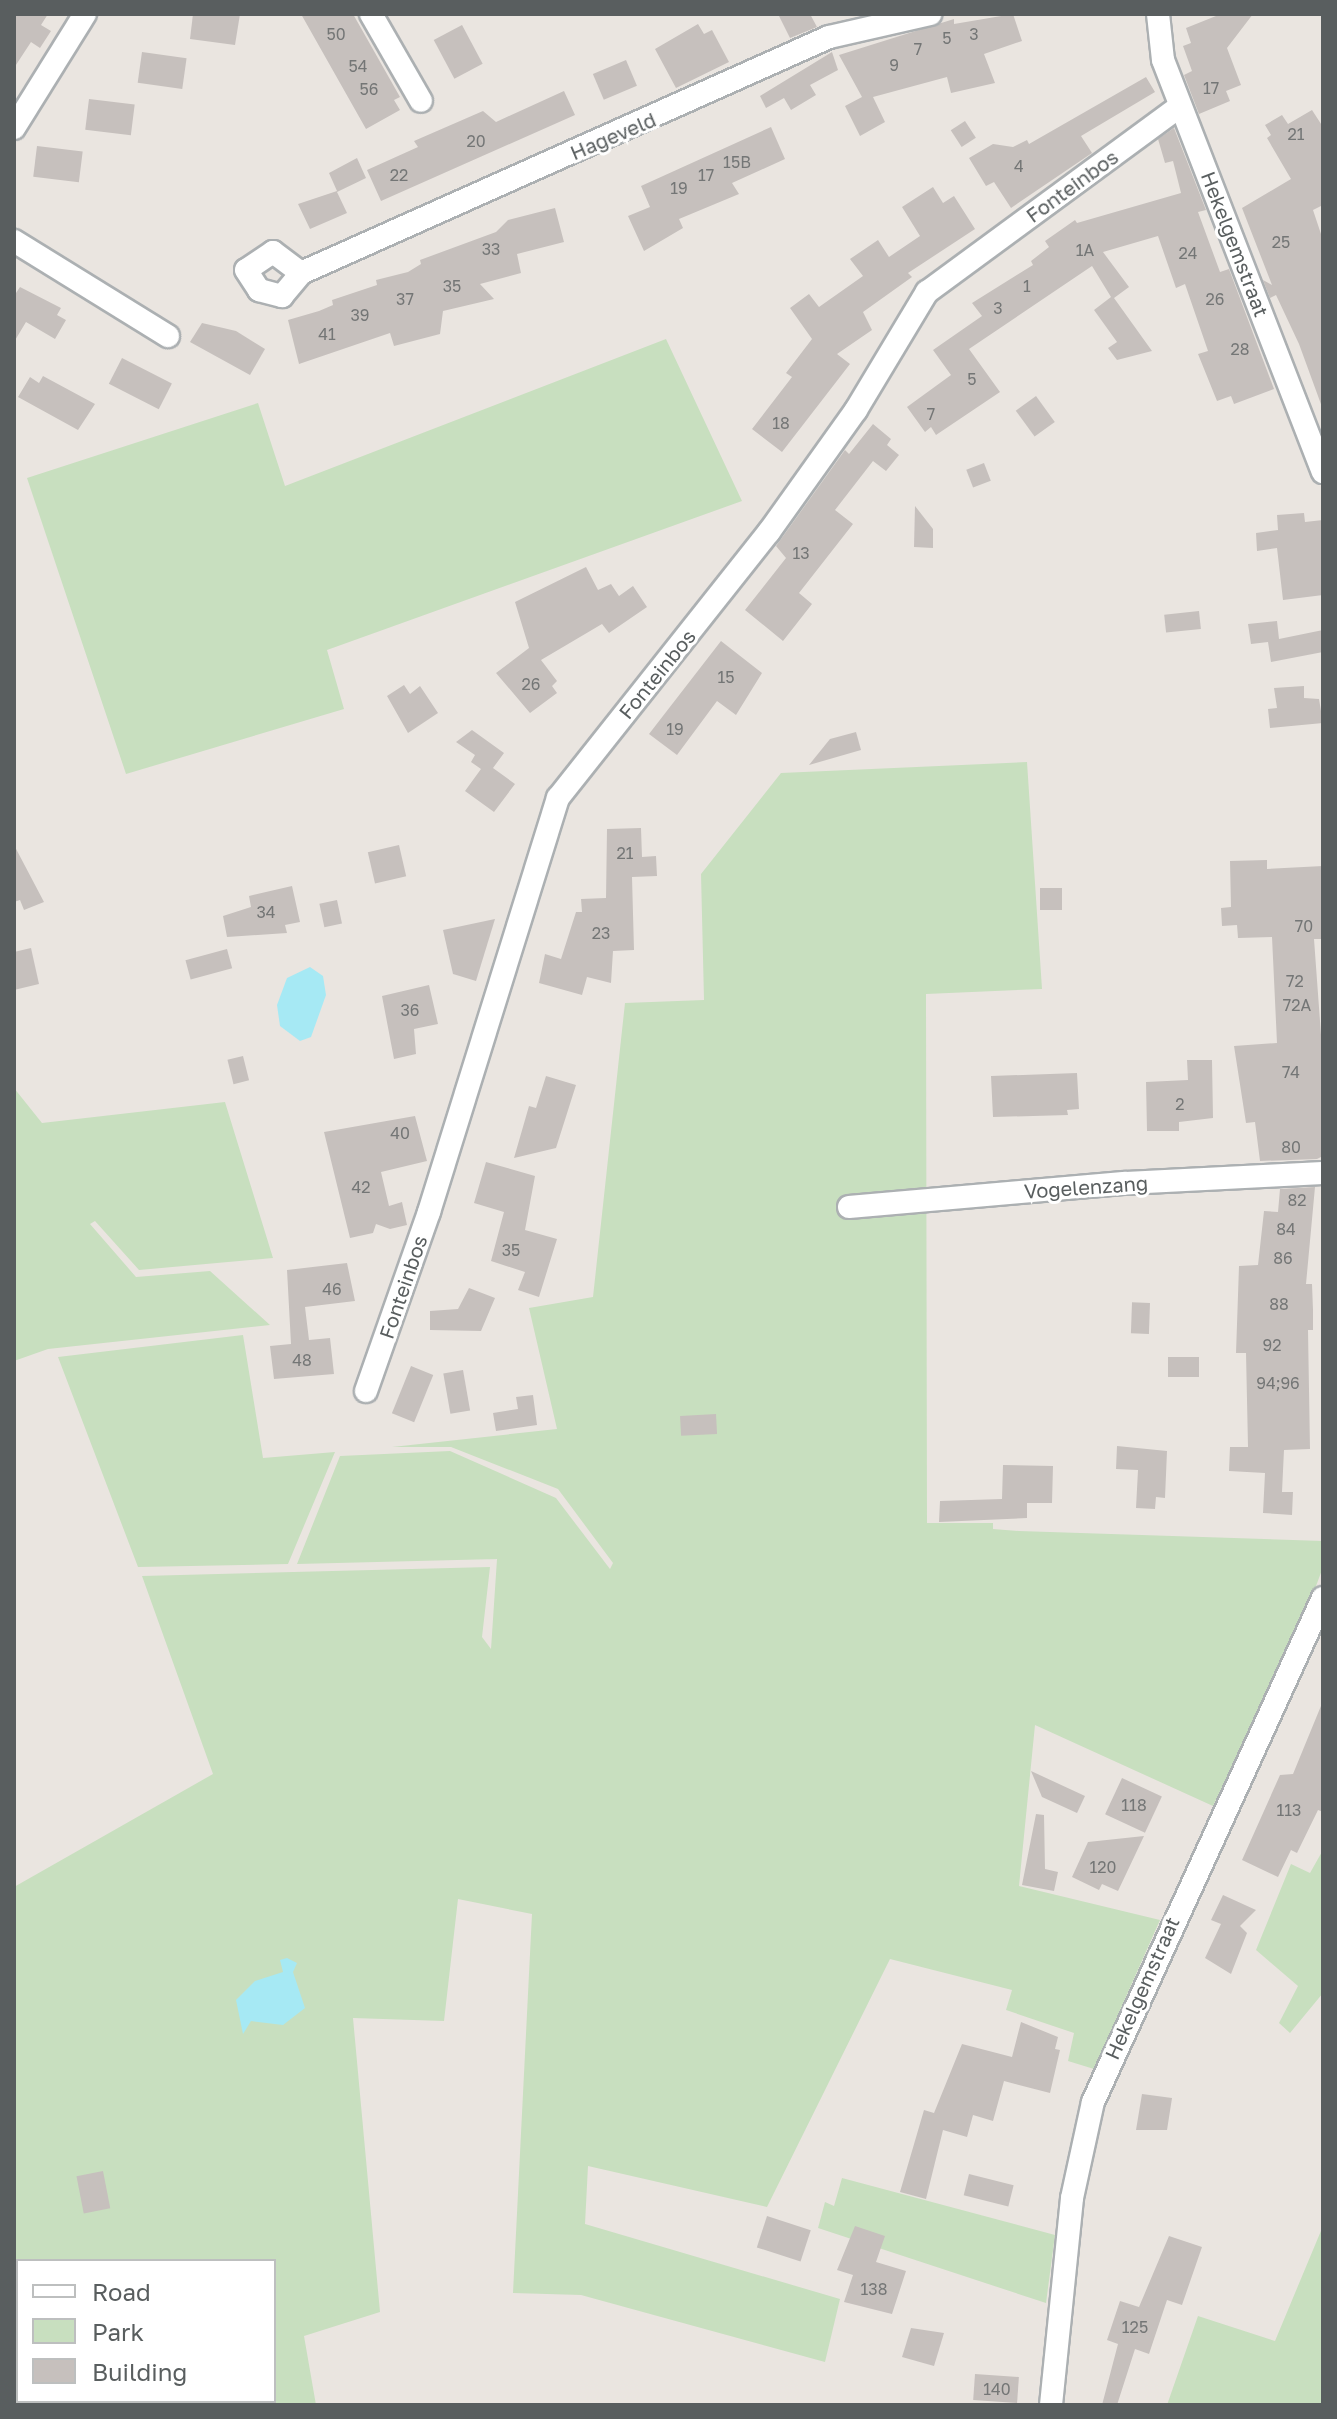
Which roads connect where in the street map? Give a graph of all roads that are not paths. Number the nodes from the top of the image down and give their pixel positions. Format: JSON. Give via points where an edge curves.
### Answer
{"nodes":[{"id":1,"x":85,"y":14,"type":"edge"},
{"id":2,"x":371,"y":14,"type":"edge"},
{"id":3,"x":930,"y":14,"type":"edge"},
{"id":4,"x":1158,"y":14,"type":"edge"},
{"id":5,"x":421,"y":101,"type":"dead end"},
{"id":6,"x":1180,"y":106,"type":"junction"},
{"id":7,"x":14,"y":128,"type":"edge"},
{"id":8,"x":14,"y":241,"type":"edge"},
{"id":9,"x":301,"y":273,"type":"dead end"},
{"id":10,"x":168,"y":336,"type":"dead end"},
{"id":11,"x":1323,"y":472,"type":"edge"},
{"id":12,"x":1323,"y":1173,"type":"edge"},
{"id":13,"x":849,"y":1207,"type":"dead end"},
{"id":14,"x":366,"y":1391,"type":"dead end"},
{"id":15,"x":1323,"y":1598,"type":"edge"},
{"id":16,"x":1051,"y":2405,"type":"edge"}],
"edges":[{"from":1,"to":7,"type":"street"},
{"from":2,"to":5,"type":"street"},
{"from":3,"to":9,"type":"street","name":"Hageveld","via":[[829,37]]},
{"from":4,"to":6,"type":"street","name":"Hekelgemstraat","via":[[1163,60]]},
{"from":6,"to":11,"type":"street","name":"Hekelgemstraat"},
{"from":6,"to":14,"type":"street","name":"Fonteinbos","via":[[927,292],[856,410],[769,532],[558,798],[429,1212]]},
{"from":8,"to":10,"type":"street"},
{"from":12,"to":13,"type":"street","name":"Vogelenzang","via":[[1126,1183]]},
{"from":15,"to":16,"type":"street","name":"Hekelgemstraat","via":[[1093,2102],[1072,2198]]}]}
